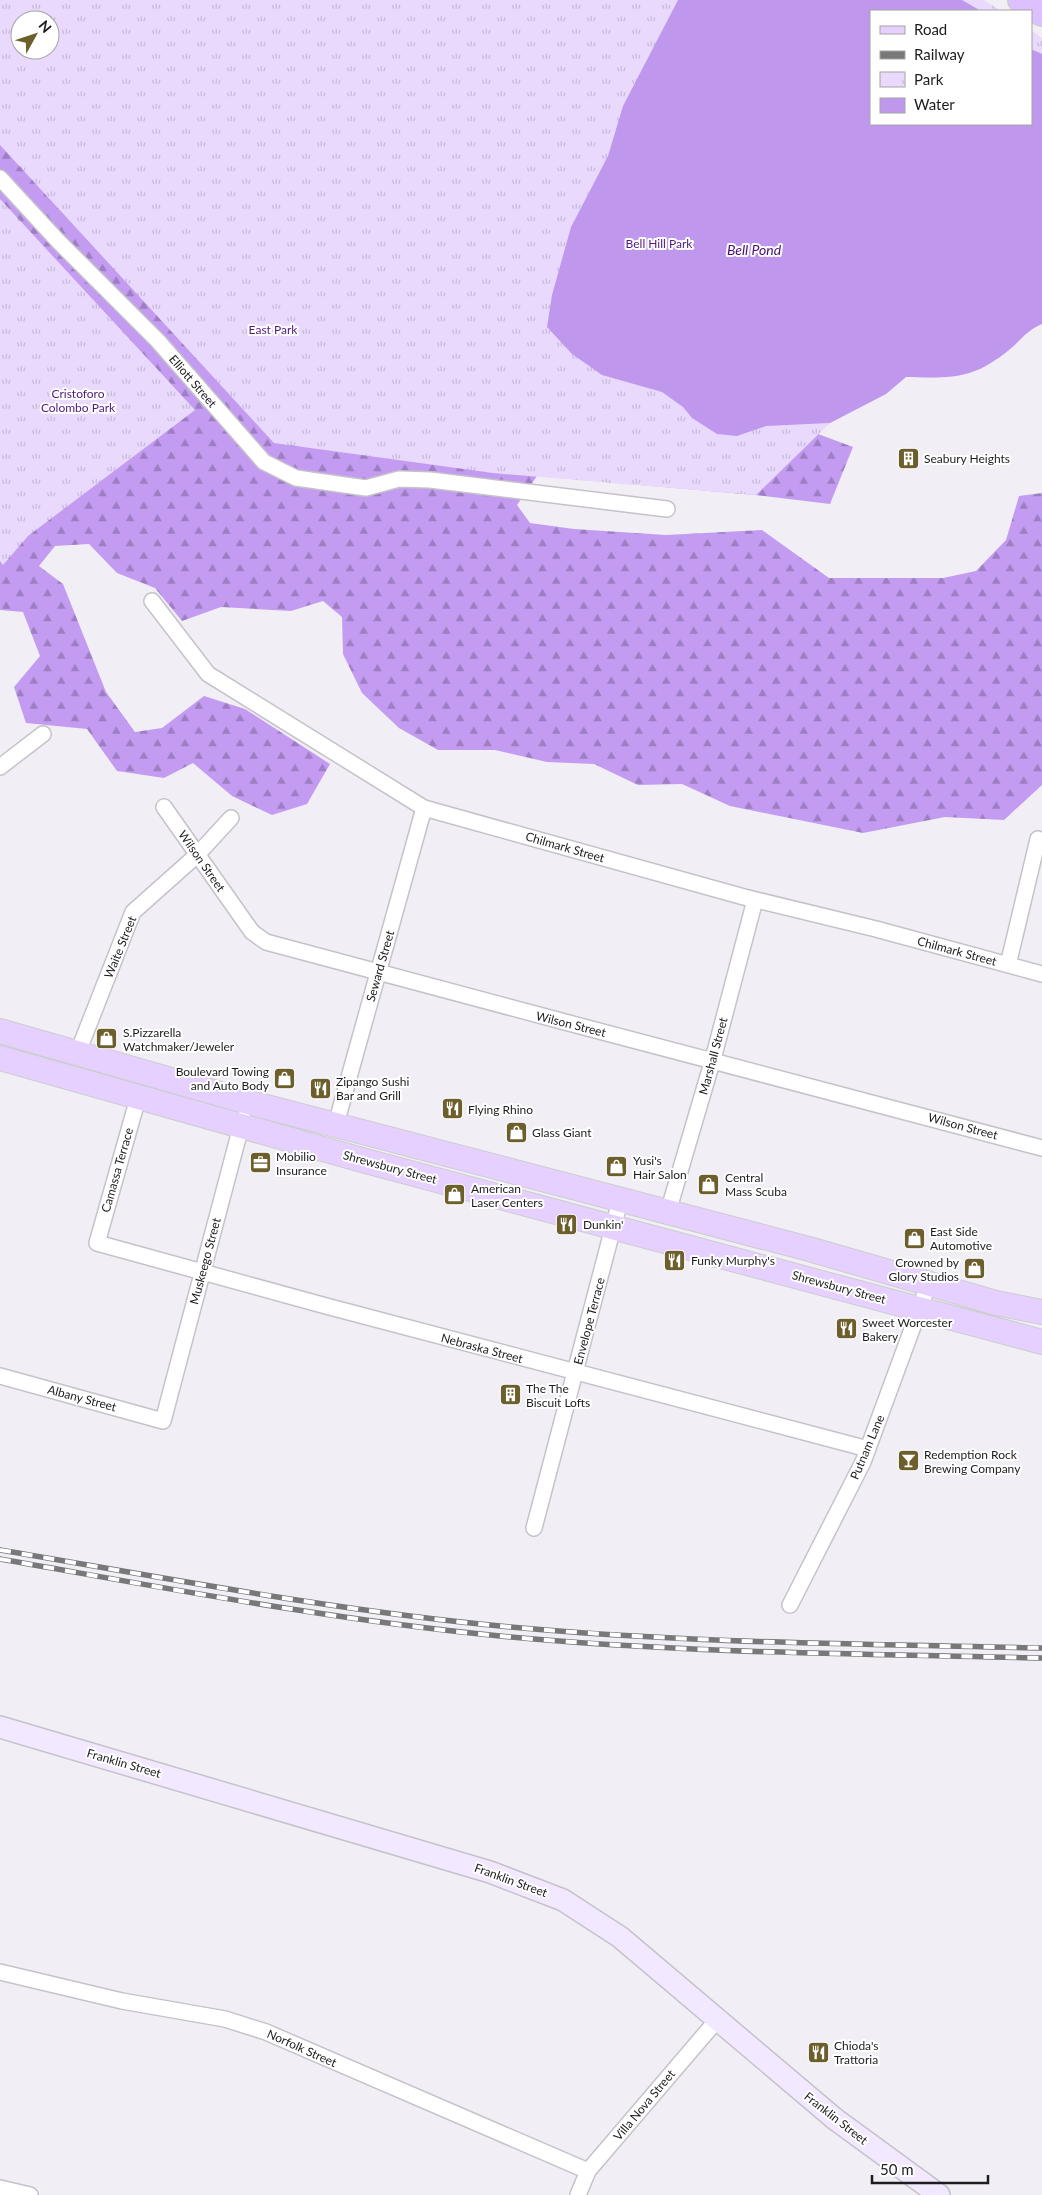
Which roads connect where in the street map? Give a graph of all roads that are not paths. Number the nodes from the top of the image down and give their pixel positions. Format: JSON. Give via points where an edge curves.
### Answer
{"nodes":[{"id":1,"x":1021,"y":0,"type":"edge"},
{"id":2,"x":1042,"y":14,"type":"edge"},
{"id":3,"x":0,"y":178,"type":"edge"},
{"id":4,"x":667,"y":508,"type":"dead end"},
{"id":5,"x":152,"y":601,"type":"dead end"},
{"id":6,"x":43,"y":734,"type":"dead end"},
{"id":7,"x":0,"y":767,"type":"edge"},
{"id":8,"x":164,"y":806,"type":"dead end"},
{"id":9,"x":424,"y":808,"type":"junction"},
{"id":10,"x":231,"y":818,"type":"dead end"},
{"id":11,"x":1038,"y":839,"type":"dead end"},
{"id":12,"x":197,"y":855,"type":"junction"},
{"id":13,"x":755,"y":900,"type":"junction"},
{"id":14,"x":1008,"y":965,"type":"junction"},
{"id":15,"x":378,"y":973,"type":"junction"},
{"id":16,"x":1042,"y":974,"type":"edge"},
{"id":17,"x":0,"y":1031,"type":"edge"},
{"id":18,"x":78,"y":1052,"type":"junction"},
{"id":19,"x":0,"y":1058,"type":"edge"},
{"id":20,"x":713,"y":1059,"type":"junction"},
{"id":21,"x":138,"y":1098,"type":"junction"},
{"id":22,"x":248,"y":1102,"type":"junction"},
{"id":23,"x":336,"y":1124,"type":"junction"},
{"id":24,"x":241,"y":1126,"type":"junction"},
{"id":25,"x":1042,"y":1148,"type":"edge"},
{"id":26,"x":620,"y":1201,"type":"junction"},
{"id":27,"x":668,"y":1212,"type":"junction"},
{"id":28,"x":614,"y":1227,"type":"junction"},
{"id":29,"x":97,"y":1243,"type":"joint"},
{"id":30,"x":202,"y":1272,"type":"junction"},
{"id":31,"x":929,"y":1283,"type":"junction"},
{"id":32,"x":920,"y":1308,"type":"junction"},
{"id":33,"x":1042,"y":1312,"type":"edge"},
{"id":34,"x":1042,"y":1342,"type":"edge"},
{"id":35,"x":575,"y":1373,"type":"junction"},
{"id":36,"x":0,"y":1376,"type":"edge"},
{"id":37,"x":163,"y":1421,"type":"joint"},
{"id":38,"x":868,"y":1450,"type":"junction"},
{"id":39,"x":534,"y":1528,"type":"dead end"},
{"id":40,"x":790,"y":1605,"type":"dead end"},
{"id":41,"x":0,"y":1726,"type":"edge"},
{"id":42,"x":0,"y":1972,"type":"edge"},
{"id":43,"x":717,"y":2020,"type":"junction"},
{"id":44,"x":588,"y":2171,"type":"junction"},
{"id":45,"x":0,"y":2188,"type":"edge"},
{"id":46,"x":30,"y":2195,"type":"edge"},
{"id":47,"x":578,"y":2195,"type":"edge"},
{"id":48,"x":939,"y":2195,"type":"edge"}],
"edges":[{"from":1,"to":2,"type":"highway"},
{"from":3,"to":4,"type":"street","name":"Elliott Street","via":[[158,341],[264,462],[296,478],[366,488],[400,479],[430,480]]},
{"from":5,"to":9,"type":"street","name":"Chilmark Street","via":[[208,674]]},
{"from":6,"to":7,"type":"street"},
{"from":8,"to":12,"type":"street","name":"Wilson Street"},
{"from":9,"to":13,"type":"street","name":"Chilmark Street"},
{"from":9,"to":15,"type":"street","name":"Seward Street"},
{"from":10,"to":12,"type":"street","name":"Waite Street"},
{"from":11,"to":14,"type":"street"},
{"from":12,"to":15,"type":"street","name":"Wilson Street","via":[[252,932],[266,942]]},
{"from":12,"to":18,"type":"street","name":"Waite Street","via":[[133,912]]},
{"from":13,"to":14,"type":"street","name":"Chilmark Street"},
{"from":13,"to":20,"type":"street","name":"Marshall Street"},
{"from":14,"to":16,"type":"street","name":"Chilmark Street"},
{"from":15,"to":20,"type":"street","name":"Wilson Street"},
{"from":15,"to":23,"type":"street","name":"Seward Street"},
{"from":17,"to":18,"type":"main road"},
{"from":18,"to":22,"type":"main road"},
{"from":19,"to":21,"type":"main road","name":"Shrewsbury Street"},
{"from":20,"to":25,"type":"street","name":"Wilson Street"},
{"from":20,"to":27,"type":"street","name":"Marshall Street"},
{"from":21,"to":24,"type":"main road","name":"Shrewsbury Street"},
{"from":21,"to":29,"type":"street","name":"Camassa Terrace"},
{"from":22,"to":23,"type":"main road"},
{"from":22,"to":24,"type":"street","name":"Muskeego Street"},
{"from":23,"to":26,"type":"main road"},
{"from":24,"to":28,"type":"main road","name":"Shrewsbury Street"},
{"from":24,"to":30,"type":"street","name":"Muskeego Street"},
{"from":26,"to":27,"type":"main road"},
{"from":26,"to":28,"type":"street","name":"Envelope Terrace"},
{"from":27,"to":31,"type":"main road"},
{"from":28,"to":32,"type":"main road","name":"Shrewsbury Street"},
{"from":28,"to":35,"type":"street","name":"Envelope Terrace"},
{"from":29,"to":30,"type":"street","name":"Nebraska Street"},
{"from":30,"to":35,"type":"street","name":"Nebraska Street"},
{"from":30,"to":37,"type":"street","name":"Muskeego Street"},
{"from":31,"to":32,"type":"street","name":"Putnam Lane"},
{"from":31,"to":33,"type":"main road","via":[[996,1303]]},
{"from":32,"to":34,"type":"main road","name":"Shrewsbury Street"},
{"from":32,"to":38,"type":"street","name":"Putnam Lane"},
{"from":35,"to":38,"type":"street","name":"Nebraska Street"},
{"from":35,"to":39,"type":"street","name":"Envelope Terrace"},
{"from":36,"to":37,"type":"street","name":"Albany Street"},
{"from":38,"to":40,"type":"street","name":"Putnam Lane"},
{"from":41,"to":43,"type":"main road","name":"Franklin Street","via":[[490,1872],[547,1893],[620,1937]]},
{"from":42,"to":44,"type":"street","name":"Norfolk Street","via":[[122,2001],[225,2020],[266,2032]]},
{"from":43,"to":44,"type":"street","name":"Villa Nova Street"},
{"from":43,"to":48,"type":"main road","name":"Franklin Street","via":[[834,2119]]},
{"from":44,"to":47,"type":"street","name":"Villa Nova Street"},
{"from":45,"to":46,"type":"street"}]}
